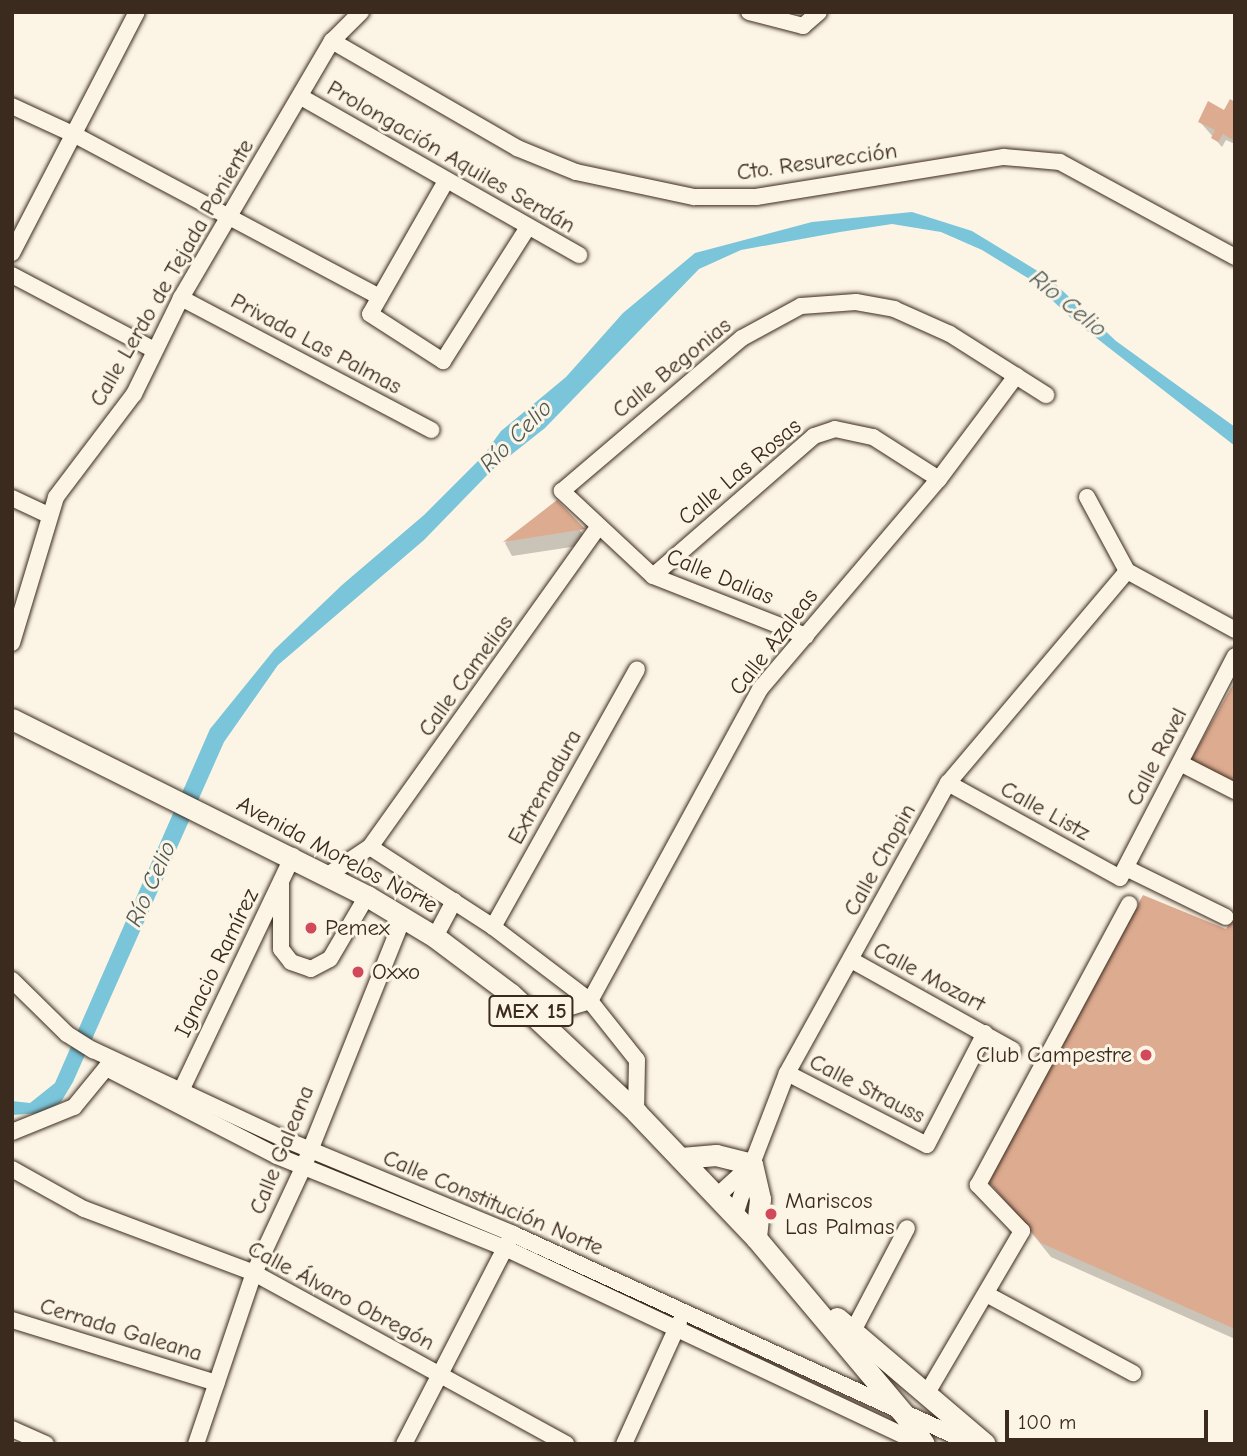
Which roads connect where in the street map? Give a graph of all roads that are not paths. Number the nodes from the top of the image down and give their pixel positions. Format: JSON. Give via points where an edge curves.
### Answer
{"nodes":[{"id":1,"x":137,"y":12,"type":"edge"},
{"id":2,"x":749,"y":12,"type":"edge"},
{"id":3,"x":815,"y":13,"type":"edge"},
{"id":4,"x":351,"y":14,"type":"edge"},
{"id":5,"x":332,"y":41,"type":"junction"},
{"id":6,"x":301,"y":97,"type":"junction"},
{"id":7,"x":12,"y":106,"type":"edge"},
{"id":8,"x":75,"y":135,"type":"junction"},
{"id":9,"x":446,"y":181,"type":"junction"},
{"id":10,"x":230,"y":216,"type":"junction"},
{"id":11,"x":528,"y":226,"type":"junction"},
{"id":12,"x":12,"y":253,"type":"edge"},
{"id":13,"x":579,"y":256,"type":"dead end"},
{"id":14,"x":1235,"y":257,"type":"edge"},
{"id":15,"x":12,"y":275,"type":"edge"},
{"id":16,"x":380,"y":297,"type":"junction"},
{"id":17,"x":181,"y":298,"type":"junction"},
{"id":18,"x":154,"y":350,"type":"junction"},
{"id":19,"x":1016,"y":376,"type":"junction"},
{"id":20,"x":1046,"y":395,"type":"dead end"},
{"id":21,"x":431,"y":430,"type":"dead end"},
{"id":22,"x":939,"y":479,"type":"junction"},
{"id":23,"x":562,"y":491,"type":"joint"},
{"id":24,"x":1087,"y":497,"type":"dead end"},
{"id":25,"x":12,"y":498,"type":"edge"},
{"id":26,"x":48,"y":515,"type":"junction"},
{"id":27,"x":597,"y":529,"type":"junction"},
{"id":28,"x":1127,"y":571,"type":"junction"},
{"id":29,"x":653,"y":576,"type":"junction"},
{"id":30,"x":1235,"y":630,"type":"edge"},
{"id":31,"x":806,"y":636,"type":"junction"},
{"id":32,"x":12,"y":643,"type":"edge"},
{"id":33,"x":1235,"y":656,"type":"edge"},
{"id":34,"x":637,"y":669,"type":"dead end"},
{"id":35,"x":12,"y":719,"type":"edge"},
{"id":36,"x":1180,"y":762,"type":"junction"},
{"id":37,"x":948,"y":783,"type":"junction"},
{"id":38,"x":1235,"y":791,"type":"edge"},
{"id":39,"x":370,"y":847,"type":"junction"},
{"id":40,"x":293,"y":856,"type":"junction"},
{"id":41,"x":1123,"y":873,"type":"junction"},
{"id":42,"x":328,"y":875,"type":"junction"},
{"id":43,"x":281,"y":882,"type":"junction"},
{"id":44,"x":367,"y":896,"type":"junction"},
{"id":45,"x":454,"y":901,"type":"junction"},
{"id":46,"x":1129,"y":904,"type":"dead end"},
{"id":47,"x":404,"y":916,"type":"junction"},
{"id":48,"x":1226,"y":918,"type":"dead end"},
{"id":49,"x":493,"y":927,"type":"junction"},
{"id":50,"x":435,"y":937,"type":"junction"},
{"id":51,"x":851,"y":960,"type":"junction"},
{"id":52,"x":12,"y":979,"type":"edge"},
{"id":53,"x":590,"y":1001,"type":"junction"},
{"id":54,"x":538,"y":1017,"type":"junction"},
{"id":55,"x":985,"y":1033,"type":"junction"},
{"id":56,"x":1013,"y":1050,"type":"dead end"},
{"id":57,"x":111,"y":1063,"type":"junction"},
{"id":58,"x":787,"y":1073,"type":"junction"},
{"id":59,"x":179,"y":1095,"type":"junction"},
{"id":60,"x":636,"y":1112,"type":"junction"},
{"id":61,"x":12,"y":1132,"type":"edge"},
{"id":62,"x":307,"y":1149,"type":"junction"},
{"id":63,"x":681,"y":1158,"type":"junction"},
{"id":64,"x":752,"y":1164,"type":"junction"},
{"id":65,"x":303,"y":1168,"type":"junction"},
{"id":66,"x":12,"y":1169,"type":"edge"},
{"id":67,"x":716,"y":1197,"type":"junction"},
{"id":68,"x":734,"y":1218,"type":"junction"},
{"id":69,"x":907,"y":1228,"type":"dead end"},
{"id":70,"x":756,"y":1238,"type":"junction"},
{"id":71,"x":509,"y":1241,"type":"junction"},
{"id":72,"x":254,"y":1273,"type":"junction"},
{"id":73,"x":798,"y":1285,"type":"junction"},
{"id":74,"x":988,"y":1295,"type":"junction"},
{"id":75,"x":684,"y":1311,"type":"junction"},
{"id":76,"x":12,"y":1320,"type":"edge"},
{"id":77,"x":676,"y":1331,"type":"junction"},
{"id":78,"x":853,"y":1331,"type":"junction"},
{"id":79,"x":1133,"y":1373,"type":"dead end"},
{"id":80,"x":440,"y":1374,"type":"junction"},
{"id":81,"x":216,"y":1383,"type":"junction"},
{"id":82,"x":927,"y":1393,"type":"junction"},
{"id":83,"x":880,"y":1404,"type":"junction"},
{"id":84,"x":907,"y":1418,"type":"junction"},
{"id":85,"x":881,"y":1425,"type":"junction"},
{"id":86,"x":14,"y":1432,"type":"edge"},
{"id":87,"x":46,"y":1444,"type":"edge"},
{"id":88,"x":196,"y":1444,"type":"edge"},
{"id":89,"x":404,"y":1444,"type":"edge"},
{"id":90,"x":566,"y":1444,"type":"edge"},
{"id":91,"x":624,"y":1444,"type":"edge"},
{"id":92,"x":894,"y":1444,"type":"edge"},
{"id":93,"x":923,"y":1444,"type":"edge"},
{"id":94,"x":973,"y":1444,"type":"edge"},
{"id":95,"x":985,"y":1444,"type":"edge"}],
"edges":[{"from":1,"to":8,"type":"street"},
{"from":2,"to":3,"type":"street","via":[[803,26]]},
{"from":4,"to":5,"type":"street","name":"Calle Lerdo de Tejada Poniente"},
{"from":5,"to":6,"type":"street","name":"Calle Lerdo de Tejada Poniente"},
{"from":5,"to":14,"type":"street","name":"Cto. Resurección","via":[[517,148],[576,172],[694,197],[756,197],[1004,157],[1060,162]]},
{"from":6,"to":9,"type":"street","name":"Prolongación Aquiles Serdán"},
{"from":6,"to":10,"type":"street","name":"Calle Lerdo de Tejada Poniente"},
{"from":7,"to":8,"type":"street"},
{"from":8,"to":10,"type":"street"},
{"from":8,"to":12,"type":"street"},
{"from":9,"to":11,"type":"street","name":"Prolongación Aquiles Serdán"},
{"from":9,"to":16,"type":"street"},
{"from":10,"to":16,"type":"street"},
{"from":10,"to":17,"type":"street","name":"Calle Lerdo de Tejada Poniente"},
{"from":11,"to":13,"type":"street","name":"Prolongación Aquiles Serdán"},
{"from":11,"to":16,"type":"street","via":[[443,362],[370,314]]},
{"from":15,"to":18,"type":"street"},
{"from":17,"to":18,"type":"street","name":"Calle Lerdo de Tejada Poniente"},
{"from":17,"to":21,"type":"street","name":"Privada Las Palmas"},
{"from":18,"to":26,"type":"street","name":"Calle Lerdo de Tejada Poniente","via":[[134,394],[56,497]]},
{"from":19,"to":20,"type":"street","name":"Calle Begonias"},
{"from":19,"to":22,"type":"street","name":"Calle Azaleas"},
{"from":19,"to":23,"type":"street","name":"Calle Begonias","via":[[950,334],[894,309],[856,302],[801,306],[742,338]]},
{"from":22,"to":29,"type":"street","name":"Calle Las Rosas","via":[[873,437],[835,429],[814,436]]},
{"from":22,"to":31,"type":"street","name":"Calle Azaleas"},
{"from":23,"to":27,"type":"street","name":"Calle Dalias"},
{"from":24,"to":28,"type":"street"},
{"from":25,"to":26,"type":"street"},
{"from":26,"to":32,"type":"street","name":"Calle Lerdo de Tejada Poniente"},
{"from":27,"to":29,"type":"street","name":"Calle Dalias"},
{"from":27,"to":39,"type":"street","name":"Calle Camelias"},
{"from":28,"to":30,"type":"street"},
{"from":28,"to":37,"type":"street","name":"Calle Chopin"},
{"from":29,"to":31,"type":"street","name":"Calle Dalias"},
{"from":31,"to":53,"type":"street","name":"Calle Azaleas","via":[[760,690]]},
{"from":33,"to":36,"type":"street","name":"Calle Ravel"},
{"from":34,"to":49,"type":"street","name":"Extremadura"},
{"from":35,"to":40,"type":"main road","name":"Avenida Morelos Norte","number":"MEX 15"},
{"from":36,"to":38,"type":"street"},
{"from":36,"to":41,"type":"street","name":"Calle Ravel"},
{"from":37,"to":41,"type":"street","name":"Calle Listz"},
{"from":37,"to":51,"type":"street","name":"Calle Chopin"},
{"from":39,"to":42,"type":"street"},
{"from":39,"to":45,"type":"street","name":"Avenida Morelos Norte"},
{"from":40,"to":42,"type":"main road","name":"Avenida Morelos Norte","number":"MEX 15"},
{"from":40,"to":43,"type":"street","name":"Ignacio Ramírez"},
{"from":41,"to":48,"type":"street","name":"Calle Listz"},
{"from":42,"to":44,"type":"main road","name":"Avenida Morelos Norte","number":"MEX 15"},
{"from":43,"to":44,"type":"street","via":[[281,949],[291,962],[311,969],[330,959]]},
{"from":43,"to":59,"type":"street","name":"Ignacio Ramírez"},
{"from":44,"to":47,"type":"main road","name":"Avenida Morelos Norte","number":"MEX 15"},
{"from":45,"to":49,"type":"street","name":"Avenida Morelos Norte"},
{"from":45,"to":50,"type":"street"},
{"from":46,"to":74,"type":"street","via":[[978,1185],[1022,1231]]},
{"from":47,"to":50,"type":"main road","name":"Avenida Morelos Norte","number":"MEX 15"},
{"from":47,"to":62,"type":"street","name":"Calle Galeana"},
{"from":49,"to":53,"type":"street","name":"Avenida Morelos Norte"},
{"from":50,"to":54,"type":"main road","name":"Avenida Morelos Norte","number":"MEX 15"},
{"from":51,"to":55,"type":"street","name":"Calle Mozart"},
{"from":51,"to":58,"type":"street","name":"Calle Chopin"},
{"from":52,"to":57,"type":"street","name":"Calle Constitución Norte","via":[[66,1034]]},
{"from":53,"to":54,"type":"street"},
{"from":53,"to":60,"type":"street","name":"Avenida Morelos Norte","via":[[637,1060]]},
{"from":54,"to":60,"type":"main road","name":"Avenida Morelos Norte","number":"MEX 15"},
{"from":55,"to":56,"type":"street","name":"Calle Mozart"},
{"from":55,"to":58,"type":"street","name":"Calle Strauss","via":[[927,1145]]},
{"from":57,"to":59,"type":"street","name":"Calle Constitución Norte"},
{"from":57,"to":61,"type":"street","via":[[74,1107]]},
{"from":58,"to":64,"type":"street","name":"Calle Chopin"},
{"from":59,"to":62,"type":"street","name":"Calle Constitución Norte"},
{"from":59,"to":65,"type":"street","name":"Calle Constitución Norte"},
{"from":60,"to":63,"type":"main road","name":"Avenida Morelos Norte","number":"MEX 15"},
{"from":62,"to":65,"type":"street","name":"Calle Galeana"},
{"from":62,"to":71,"type":"street","name":"Calle Constitución Norte"},
{"from":63,"to":64,"type":"main road","via":[[716,1155]]},
{"from":63,"to":67,"type":"main road","name":"Avenida Morelos Norte","number":"MEX 15"},
{"from":64,"to":67,"type":"street","name":"Calle Chopin"},
{"from":64,"to":68,"type":"street"},
{"from":64,"to":70,"type":"main road","via":[[760,1199]]},
{"from":65,"to":71,"type":"street","name":"Calle Constitución Norte"},
{"from":65,"to":72,"type":"street","name":"Calle Galeana"},
{"from":66,"to":72,"type":"street","name":"Calle Álvaro Obregón","via":[[84,1209]]},
{"from":67,"to":68,"type":"main road","name":"Avenida Morelos Norte","number":"MEX 15"},
{"from":68,"to":70,"type":"main road","name":"Avenida Morelos Norte","number":"MEX 15"},
{"from":69,"to":78,"type":"street"},
{"from":70,"to":73,"type":"main road","name":"Avenida Morelos Norte","number":"MEX 15"},
{"from":71,"to":75,"type":"street","name":"Calle Constitución Norte"},
{"from":71,"to":77,"type":"street","name":"Calle Constitución Norte"},
{"from":71,"to":80,"type":"street"},
{"from":72,"to":80,"type":"street","name":"Calle Álvaro Obregón"},
{"from":72,"to":81,"type":"street","name":"Calle Galeana"},
{"from":73,"to":78,"type":"main road","number":"MEX 15"},
{"from":73,"to":84,"type":"main road","number":"MEX 15"},
{"from":74,"to":79,"type":"street"},
{"from":74,"to":82,"type":"street"},
{"from":75,"to":77,"type":"street"},
{"from":75,"to":83,"type":"street","name":"Calle Constitución Norte"},
{"from":76,"to":81,"type":"street","name":"Cerrada Galeana"},
{"from":77,"to":85,"type":"street","name":"Calle Constitución Norte"},
{"from":77,"to":91,"type":"street"},
{"from":78,"to":82,"type":"main road","number":"MEX 15"},
{"from":80,"to":89,"type":"street"},
{"from":80,"to":90,"type":"street","name":"Calle Álvaro Obregón"},
{"from":81,"to":88,"type":"street","name":"Calle Galeana"},
{"from":82,"to":95,"type":"main road","number":"MEX 15"},
{"from":83,"to":84,"type":"street","name":"Calle Constitución Norte"},
{"from":83,"to":85,"type":"street"},
{"from":84,"to":93,"type":"main road","number":"MEX 15"},
{"from":84,"to":94,"type":"street","name":"Calle Constitución Norte"},
{"from":85,"to":92,"type":"street"},
{"from":85,"to":93,"type":"street","name":"Calle Constitución Norte"},
{"from":86,"to":87,"type":"street"}]}
